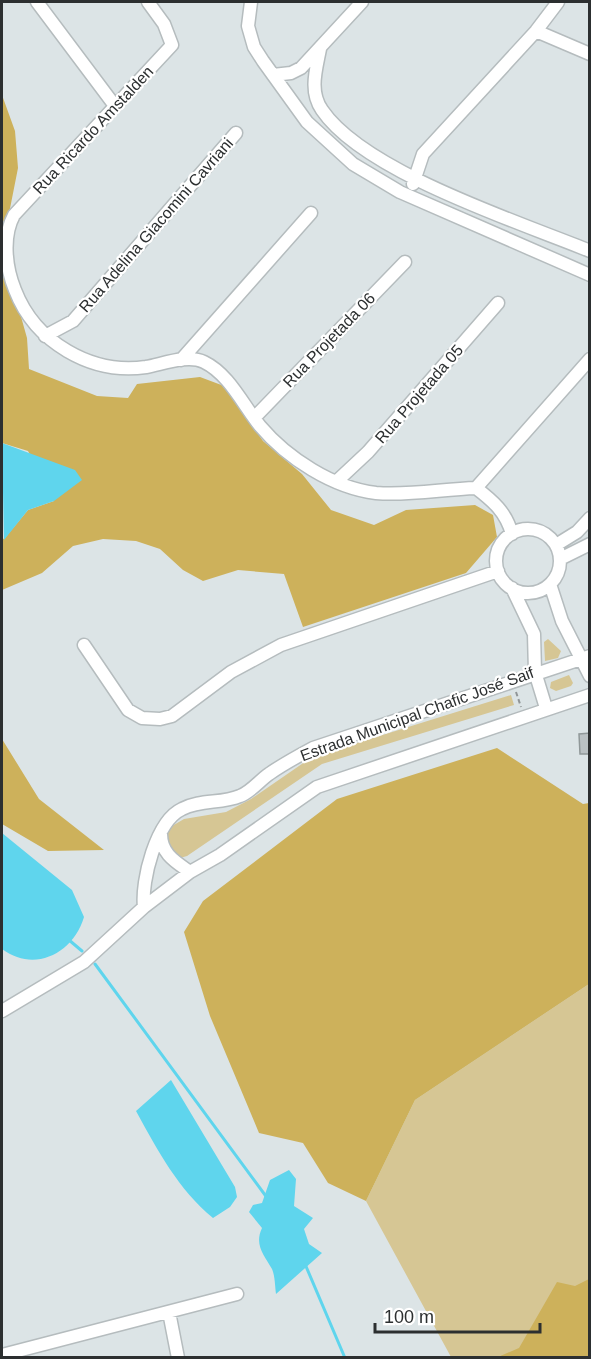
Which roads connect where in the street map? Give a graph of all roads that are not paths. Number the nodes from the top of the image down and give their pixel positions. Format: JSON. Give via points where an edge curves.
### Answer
{"nodes":[{"id":1,"x":37,"y":2,"type":"edge"},
{"id":2,"x":148,"y":2,"type":"edge"},
{"id":3,"x":251,"y":2,"type":"edge"},
{"id":4,"x":362,"y":2,"type":"edge"},
{"id":5,"x":558,"y":2,"type":"edge"},
{"id":6,"x":536,"y":31,"type":"junction"},
{"id":7,"x":320,"y":49,"type":"junction"},
{"id":8,"x":590,"y":54,"type":"edge"},
{"id":9,"x":273,"y":75,"type":"junction"},
{"id":10,"x":115,"y":106,"type":"junction"},
{"id":11,"x":236,"y":133,"type":"dead end"},
{"id":12,"x":415,"y":179,"type":"junction"},
{"id":13,"x":408,"y":196,"type":"junction"},
{"id":14,"x":311,"y":213,"type":"dead end"},
{"id":15,"x":590,"y":251,"type":"edge"},
{"id":16,"x":405,"y":262,"type":"dead end"},
{"id":17,"x":590,"y":275,"type":"edge"},
{"id":18,"x":498,"y":303,"type":"dead end"},
{"id":19,"x":45,"y":336,"type":"junction"},
{"id":20,"x":590,"y":359,"type":"edge"},
{"id":21,"x":181,"y":360,"type":"junction"},
{"id":22,"x":254,"y":418,"type":"junction"},
{"id":23,"x":337,"y":482,"type":"junction"},
{"id":24,"x":476,"y":488,"type":"junction"},
{"id":25,"x":590,"y":518,"type":"edge"},
{"id":26,"x":512,"y":534,"type":"junction"},
{"id":27,"x":590,"y":544,"type":"edge"},
{"id":28,"x":555,"y":545,"type":"junction"},
{"id":29,"x":560,"y":559,"type":"junction"},
{"id":30,"x":498,"y":571,"type":"junction"},
{"id":31,"x":550,"y":584,"type":"junction"},
{"id":32,"x":512,"y":588,"type":"junction"},
{"id":33,"x":84,"y":645,"type":"dead end"},
{"id":34,"x":585,"y":657,"type":"edge"},
{"id":35,"x":535,"y":672,"type":"junction"},
{"id":36,"x":590,"y":676,"type":"edge"},
{"id":37,"x":590,"y":695,"type":"edge"},
{"id":38,"x":546,"y":708,"type":"junction"},
{"id":39,"x":161,"y":833,"type":"junction"},
{"id":40,"x":190,"y":872,"type":"junction"},
{"id":41,"x":144,"y":907,"type":"junction"},
{"id":42,"x":2,"y":1011,"type":"edge"},
{"id":43,"x":237,"y":1294,"type":"dead end"},
{"id":44,"x":169,"y":1312,"type":"junction"},
{"id":45,"x":2,"y":1355,"type":"edge"},
{"id":46,"x":178,"y":1358,"type":"edge"}],
"edges":[{"from":1,"to":10,"type":"street"},
{"from":2,"to":10,"type":"street","name":"Rua Ricardo Amstalden","via":[[165,24],[172,45]]},
{"from":3,"to":9,"type":"street","via":[[248,26],[254,47]]},
{"from":4,"to":7,"type":"street"},
{"from":5,"to":6,"type":"street"},
{"from":6,"to":8,"type":"street"},
{"from":6,"to":12,"type":"street","via":[[423,154]]},
{"from":7,"to":9,"type":"street","via":[[301,68]]},
{"from":7,"to":12,"type":"street","via":[[314,83],[322,110],[348,138]]},
{"from":9,"to":13,"type":"street","via":[[322,138],[353,164]]},
{"from":10,"to":19,"type":"street","name":"Rua Ricardo Amstalden","via":[[14,215],[8,237],[11,278],[21,303]]},
{"from":11,"to":19,"type":"street","name":"Rua Adelina Giacomini Cavriani","via":[[73,321]]},
{"from":12,"to":13,"type":"street"},
{"from":12,"to":15,"type":"street"},
{"from":13,"to":17,"type":"street"},
{"from":14,"to":21,"type":"street"},
{"from":16,"to":22,"type":"street","name":"Rua Projetada 06"},
{"from":18,"to":23,"type":"street","name":"Rua Projetada 05"},
{"from":19,"to":21,"type":"street","via":[[67,351],[105,366],[139,368]]},
{"from":20,"to":24,"type":"street"},
{"from":21,"to":22,"type":"street","via":[[200,360],[219,371]]},
{"from":22,"to":23,"type":"street","via":[[284,451]]},
{"from":23,"to":24,"type":"street","via":[[375,493]]},
{"from":24,"to":26,"type":"street","via":[[499,507]]},
{"from":25,"to":28,"type":"street","via":[[577,532]]},
{"from":26,"to":28,"type":"street","via":[[532,530],[546,535]]},
{"from":26,"to":30,"type":"street","via":[[498,550]]},
{"from":27,"to":29,"type":"street"},
{"from":28,"to":29,"type":"street"},
{"from":29,"to":31,"type":"street","via":[[558,573]]},
{"from":30,"to":32,"type":"street"},
{"from":30,"to":33,"type":"street","via":[[281,645],[231,672],[172,716],[160,719],[142,718],[128,710]]},
{"from":31,"to":32,"type":"street","via":[[536,592]]},
{"from":31,"to":34,"type":"street","via":[[562,621]]},
{"from":32,"to":35,"type":"street","via":[[534,634]]},
{"from":34,"to":35,"type":"street","name":"Estrada Municipal Chafic José Saif"},
{"from":34,"to":36,"type":"street"},
{"from":35,"to":38,"type":"street"},
{"from":35,"to":39,"type":"street","name":"Estrada Municipal Chafic José Saif","via":[[313,748],[288,761],[242,796],[181,809]]},
{"from":37,"to":38,"type":"street"},
{"from":38,"to":40,"type":"street","via":[[317,787]]},
{"from":39,"to":40,"type":"street","via":[[166,853]]},
{"from":39,"to":41,"type":"street","name":"Estrada Municipal Chafic José Saif","via":[[142,892]]},
{"from":40,"to":41,"type":"street"},
{"from":41,"to":42,"type":"street","via":[[84,962]]},
{"from":43,"to":44,"type":"street"},
{"from":44,"to":45,"type":"street"},
{"from":44,"to":46,"type":"street"}]}
